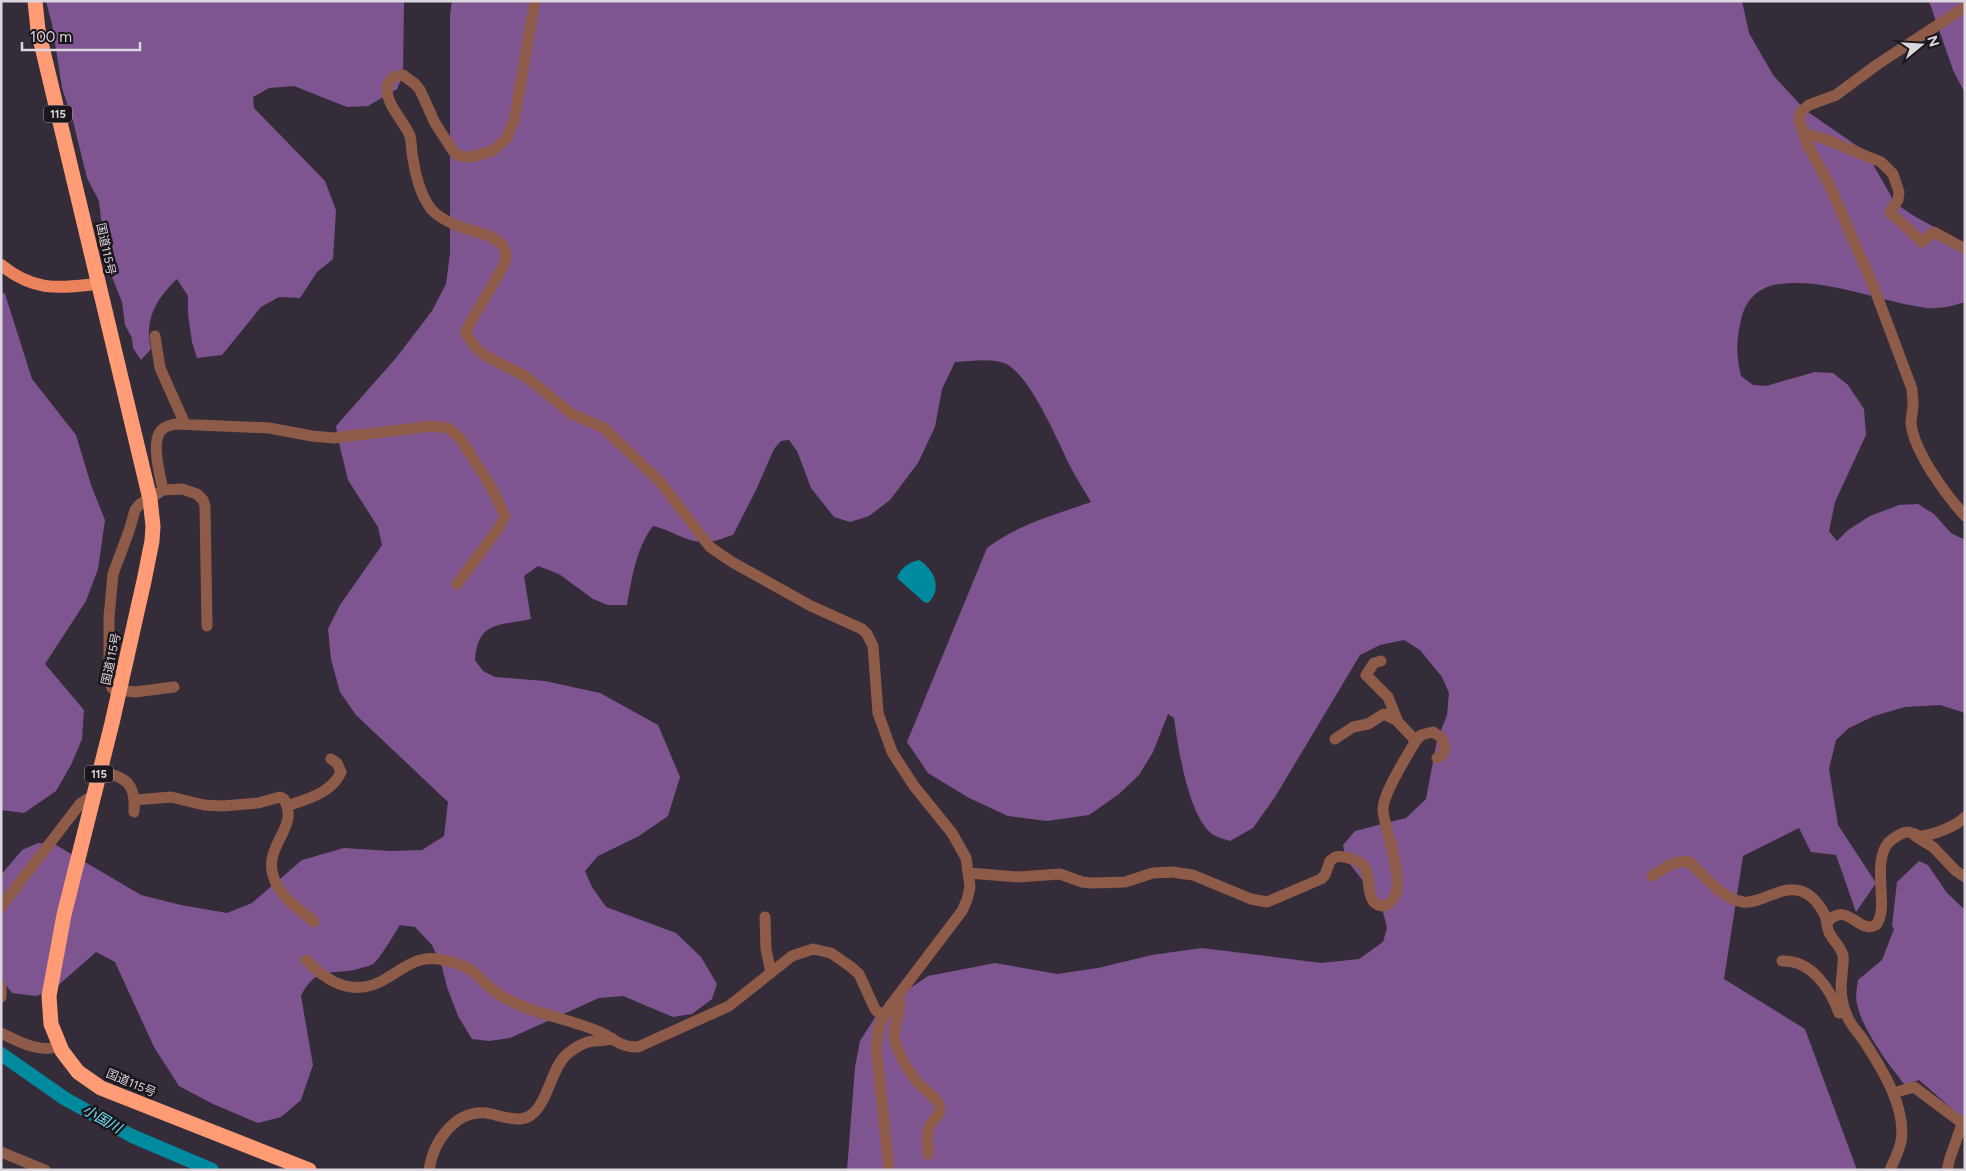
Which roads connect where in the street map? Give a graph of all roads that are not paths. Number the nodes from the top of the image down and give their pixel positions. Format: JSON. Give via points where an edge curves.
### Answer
{"nodes":[{"id":1,"x":35,"y":1,"type":"edge"},
{"id":2,"x":535,"y":1,"type":"edge"},
{"id":3,"x":1965,"y":7,"type":"edge"},
{"id":4,"x":1804,"y":135,"type":"junction"},
{"id":5,"x":1965,"y":249,"type":"edge"},
{"id":6,"x":1,"y":265,"type":"edge"},
{"id":7,"x":98,"y":284,"type":"junction"},
{"id":8,"x":155,"y":336,"type":"dead end"},
{"id":9,"x":185,"y":424,"type":"junction"},
{"id":10,"x":163,"y":490,"type":"junction"},
{"id":11,"x":150,"y":499,"type":"junction"},
{"id":12,"x":1965,"y":515,"type":"edge"},
{"id":13,"x":457,"y":584,"type":"dead end"},
{"id":14,"x":208,"y":626,"type":"dead end"},
{"id":15,"x":1381,"y":661,"type":"dead end"},
{"id":16,"x":174,"y":687,"type":"dead end"},
{"id":17,"x":119,"y":691,"type":"junction"},
{"id":18,"x":1396,"y":720,"type":"junction"},
{"id":19,"x":1335,"y":739,"type":"dead end"},
{"id":20,"x":1416,"y":741,"type":"junction"},
{"id":21,"x":1437,"y":758,"type":"dead end"},
{"id":22,"x":331,"y":759,"type":"dead end"},
{"id":23,"x":100,"y":771,"type":"junction"},
{"id":24,"x":94,"y":797,"type":"junction"},
{"id":25,"x":135,"y":800,"type":"junction"},
{"id":26,"x":287,"y":806,"type":"junction"},
{"id":27,"x":134,"y":812,"type":"dead end"},
{"id":28,"x":1965,"y":818,"type":"edge"},
{"id":29,"x":1912,"y":833,"type":"junction"},
{"id":30,"x":969,"y":873,"type":"junction"},
{"id":31,"x":1652,"y":876,"type":"dead end"},
{"id":32,"x":1965,"y":877,"type":"edge"},
{"id":33,"x":3,"y":901,"type":"edge"},
{"id":34,"x":765,"y":917,"type":"dead end"},
{"id":35,"x":314,"y":922,"type":"dead end"},
{"id":36,"x":1827,"y":923,"type":"junction"},
{"id":37,"x":306,"y":960,"type":"dead end"},
{"id":38,"x":1782,"y":961,"type":"dead end"},
{"id":39,"x":771,"y":973,"type":"junction"},
{"id":40,"x":1,"y":986,"type":"edge"},
{"id":41,"x":1,"y":998,"type":"edge"},
{"id":42,"x":896,"y":998,"type":"junction"},
{"id":43,"x":882,"y":1018,"type":"junction"},
{"id":44,"x":1848,"y":1019,"type":"junction"},
{"id":45,"x":1,"y":1033,"type":"edge"},
{"id":46,"x":612,"y":1038,"type":"junction"},
{"id":47,"x":59,"y":1046,"type":"junction"},
{"id":48,"x":1893,"y":1093,"type":"junction"},
{"id":49,"x":1963,"y":1124,"type":"edge"},
{"id":50,"x":1,"y":1152,"type":"edge"},
{"id":51,"x":928,"y":1154,"type":"dead end"},
{"id":52,"x":45,"y":1170,"type":"edge"},
{"id":53,"x":309,"y":1170,"type":"edge"},
{"id":54,"x":428,"y":1170,"type":"edge"},
{"id":55,"x":889,"y":1170,"type":"edge"},
{"id":56,"x":1890,"y":1170,"type":"edge"},
{"id":57,"x":1947,"y":1170,"type":"edge"}],
"edges":[{"from":1,"to":7,"type":"highway","name":"国道115号","number":"115","via":[[38,30]]},
{"from":2,"to":30,"type":"street","via":[[514,121],[506,139],[492,151],[471,158],[459,156],[435,123],[415,84],[403,75],[394,76],[387,88],[410,137],[422,191],[431,208],[439,216],[496,239],[507,255],[465,332],[486,356],[525,376],[572,414],[604,428],[661,483],[710,547],[811,606],[867,634],[873,646],[878,713],[892,752],[957,841]]},
{"from":3,"to":4,"type":"street","via":[[1836,95],[1800,112]]},
{"from":4,"to":5,"type":"street","via":[[1825,138],[1881,162],[1893,174],[1899,192],[1890,212],[1895,219],[1922,242],[1934,232]]},
{"from":4,"to":12,"type":"street","via":[[1873,285],[1912,388],[1911,424],[1916,441],[1931,472]]},
{"from":6,"to":7,"type":"main road","via":[[34,285]]},
{"from":7,"to":11,"type":"highway","name":"国道115号","number":"115"},
{"from":8,"to":9,"type":"street","via":[[160,368]]},
{"from":9,"to":10,"type":"street","via":[[166,427],[158,434],[156,448]]},
{"from":9,"to":13,"type":"street","via":[[269,428],[334,438],[432,426],[448,428],[467,446],[505,516]]},
{"from":10,"to":11,"type":"street"},
{"from":10,"to":14,"type":"street","via":[[190,490],[203,500],[205,506]]},
{"from":11,"to":17,"type":"highway","name":"国道115号","number":"115","via":[[152,541]]},
{"from":11,"to":17,"type":"street","via":[[135,510],[113,574],[109,682]]},
{"from":15,"to":18,"type":"street","via":[[1374,663],[1366,675],[1390,700]]},
{"from":16,"to":17,"type":"street"},
{"from":17,"to":23,"type":"highway","name":"国道115号","number":"115"},
{"from":18,"to":19,"type":"street","via":[[1381,715]]},
{"from":18,"to":20,"type":"street"},
{"from":20,"to":21,"type":"street","via":[[1426,734],[1438,734],[1445,749]]},
{"from":20,"to":30,"type":"street","via":[[1384,802],[1397,879],[1396,895],[1385,906],[1372,900],[1365,867],[1354,859],[1339,856],[1330,860],[1321,879],[1267,902],[1251,899],[1193,875],[1172,872],[1153,873],[1126,882],[1092,883],[1060,874],[1018,877]]},
{"from":22,"to":26,"type":"street","via":[[337,763],[340,772],[331,787]]},
{"from":23,"to":24,"type":"highway","name":"国道115号","number":"115"},
{"from":23,"to":25,"type":"street","via":[[125,779]]},
{"from":24,"to":33,"type":"street","via":[[80,804]]},
{"from":24,"to":47,"type":"highway","name":"国道115号","number":"115","via":[[64,915],[51,982],[49,1010]]},
{"from":25,"to":26,"type":"street","via":[[171,797],[222,806],[258,803],[280,797]]},
{"from":25,"to":27,"type":"street"},
{"from":26,"to":35,"type":"street","via":[[286,828],[272,855],[274,878],[284,895]]},
{"from":28,"to":29,"type":"street","via":[[1957,825],[1922,836]]},
{"from":29,"to":32,"type":"street","via":[[1933,847],[1956,872]]},
{"from":29,"to":36,"type":"street","via":[[1891,840],[1883,854],[1878,923],[1866,928],[1842,915],[1831,918]]},
{"from":30,"to":42,"type":"street","via":[[970,887],[962,911]]},
{"from":31,"to":36,"type":"street","via":[[1682,861],[1689,862],[1718,889],[1738,901],[1754,901],[1776,892],[1806,893],[1819,906]]},
{"from":34,"to":39,"type":"street"},
{"from":36,"to":44,"type":"street","via":[[1828,932],[1840,946],[1843,958],[1841,993]]},
{"from":37,"to":46,"type":"street","via":[[326,978],[355,988],[373,985],[412,962],[429,958],[444,960],[470,969],[499,995],[512,1002]]},
{"from":38,"to":44,"type":"street","via":[[1797,963],[1818,976],[1842,1018]]},
{"from":39,"to":43,"type":"street","via":[[804,951],[818,949],[831,953],[859,974]]},
{"from":39,"to":46,"type":"street","via":[[730,1006],[638,1047],[625,1046]]},
{"from":40,"to":41,"type":"street"},
{"from":42,"to":43,"type":"street"},
{"from":42,"to":51,"type":"street","via":[[901,1007],[893,1030],[898,1052],[912,1076],[940,1106],[927,1133]]},
{"from":43,"to":55,"type":"street","via":[[876,1047]]},
{"from":44,"to":48,"type":"street","via":[[1877,1060]]},
{"from":45,"to":47,"type":"street","via":[[38,1048]]},
{"from":46,"to":54,"type":"street","via":[[587,1042],[566,1055],[531,1115],[516,1119],[479,1114],[456,1122],[436,1144]]},
{"from":47,"to":53,"type":"highway","name":"国道115号","number":"115","via":[[78,1072],[101,1088]]},
{"from":48,"to":49,"type":"street","via":[[1914,1087]]},
{"from":48,"to":56,"type":"street","via":[[1901,1125],[1901,1140]]},
{"from":49,"to":57,"type":"street"},
{"from":50,"to":52,"type":"street"}]}
